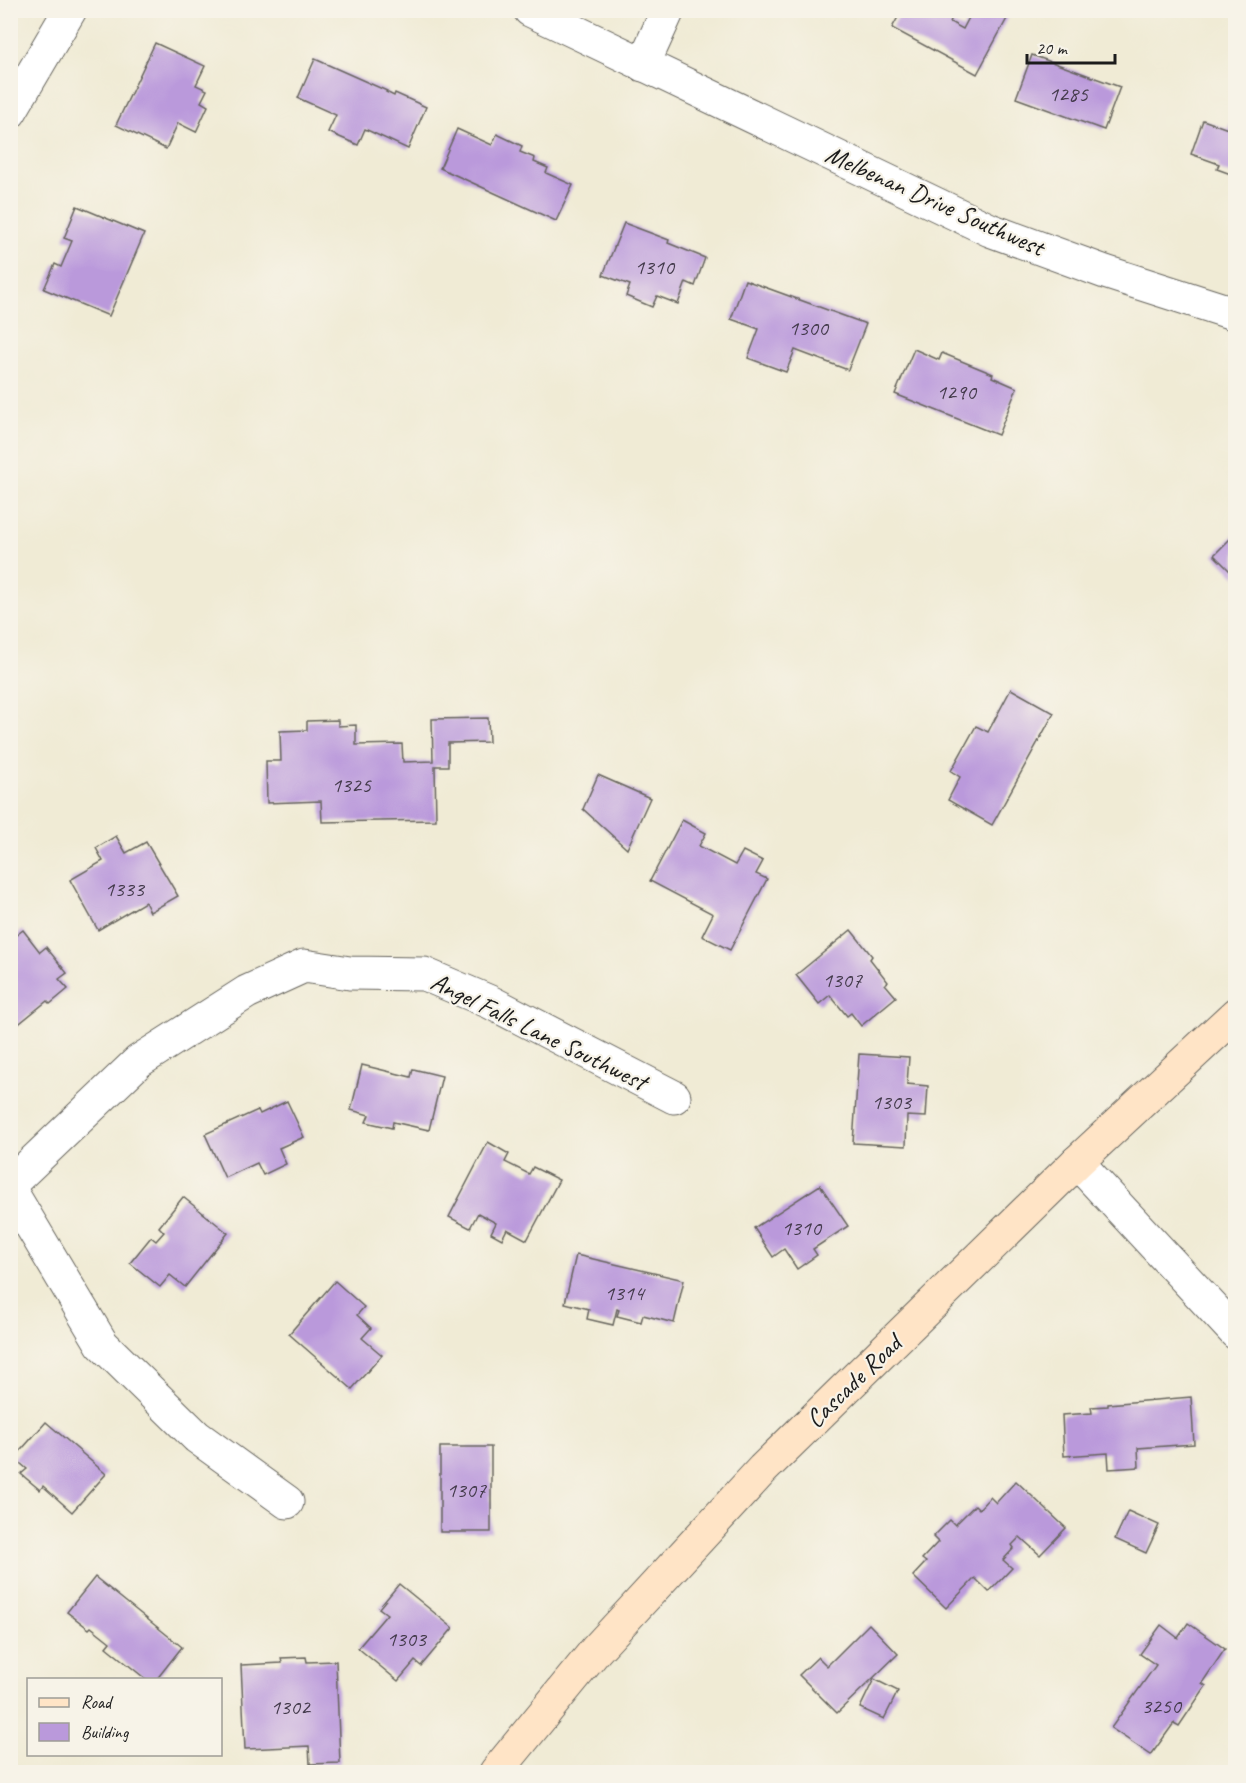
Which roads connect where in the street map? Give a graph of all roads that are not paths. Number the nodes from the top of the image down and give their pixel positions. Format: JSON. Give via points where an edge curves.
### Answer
{"nodes":[{"id":1,"x":70,"y":10,"type":"edge"},
{"id":2,"x":530,"y":10,"type":"edge"},
{"id":3,"x":668,"y":10,"type":"edge"},
{"id":4,"x":643,"y":65,"type":"junction"},
{"id":5,"x":10,"y":112,"type":"edge"},
{"id":6,"x":1236,"y":314,"type":"edge"},
{"id":7,"x":1236,"y":1014,"type":"edge"},
{"id":8,"x":674,"y":1097,"type":"dead end"},
{"id":9,"x":1077,"y":1162,"type":"junction"},
{"id":10,"x":10,"y":1184,"type":"edge"},
{"id":11,"x":10,"y":1190,"type":"edge"},
{"id":12,"x":1236,"y":1333,"type":"edge"},
{"id":13,"x":287,"y":1502,"type":"dead end"},
{"id":14,"x":496,"y":1773,"type":"edge"}],
"edges":[{"from":1,"to":5,"type":"street"},
{"from":2,"to":4,"type":"street","name":"Melbenan Drive Southwest"},
{"from":3,"to":4,"type":"street"},
{"from":4,"to":6,"type":"street","name":"Melbenan Drive Southwest","via":[[990,230]]},
{"from":7,"to":9,"type":"main road","name":"Cascade Road"},
{"from":8,"to":10,"type":"street","name":"Angel Falls Lane Southwest","via":[[490,1002],[424,974],[350,973],[304,966],[247,992],[139,1061]]},
{"from":9,"to":12,"type":"street"},
{"from":9,"to":14,"type":"main road","name":"Cascade Road","via":[[762,1469],[596,1650]]},
{"from":11,"to":13,"type":"street","via":[[102,1344],[197,1437]]}]}
